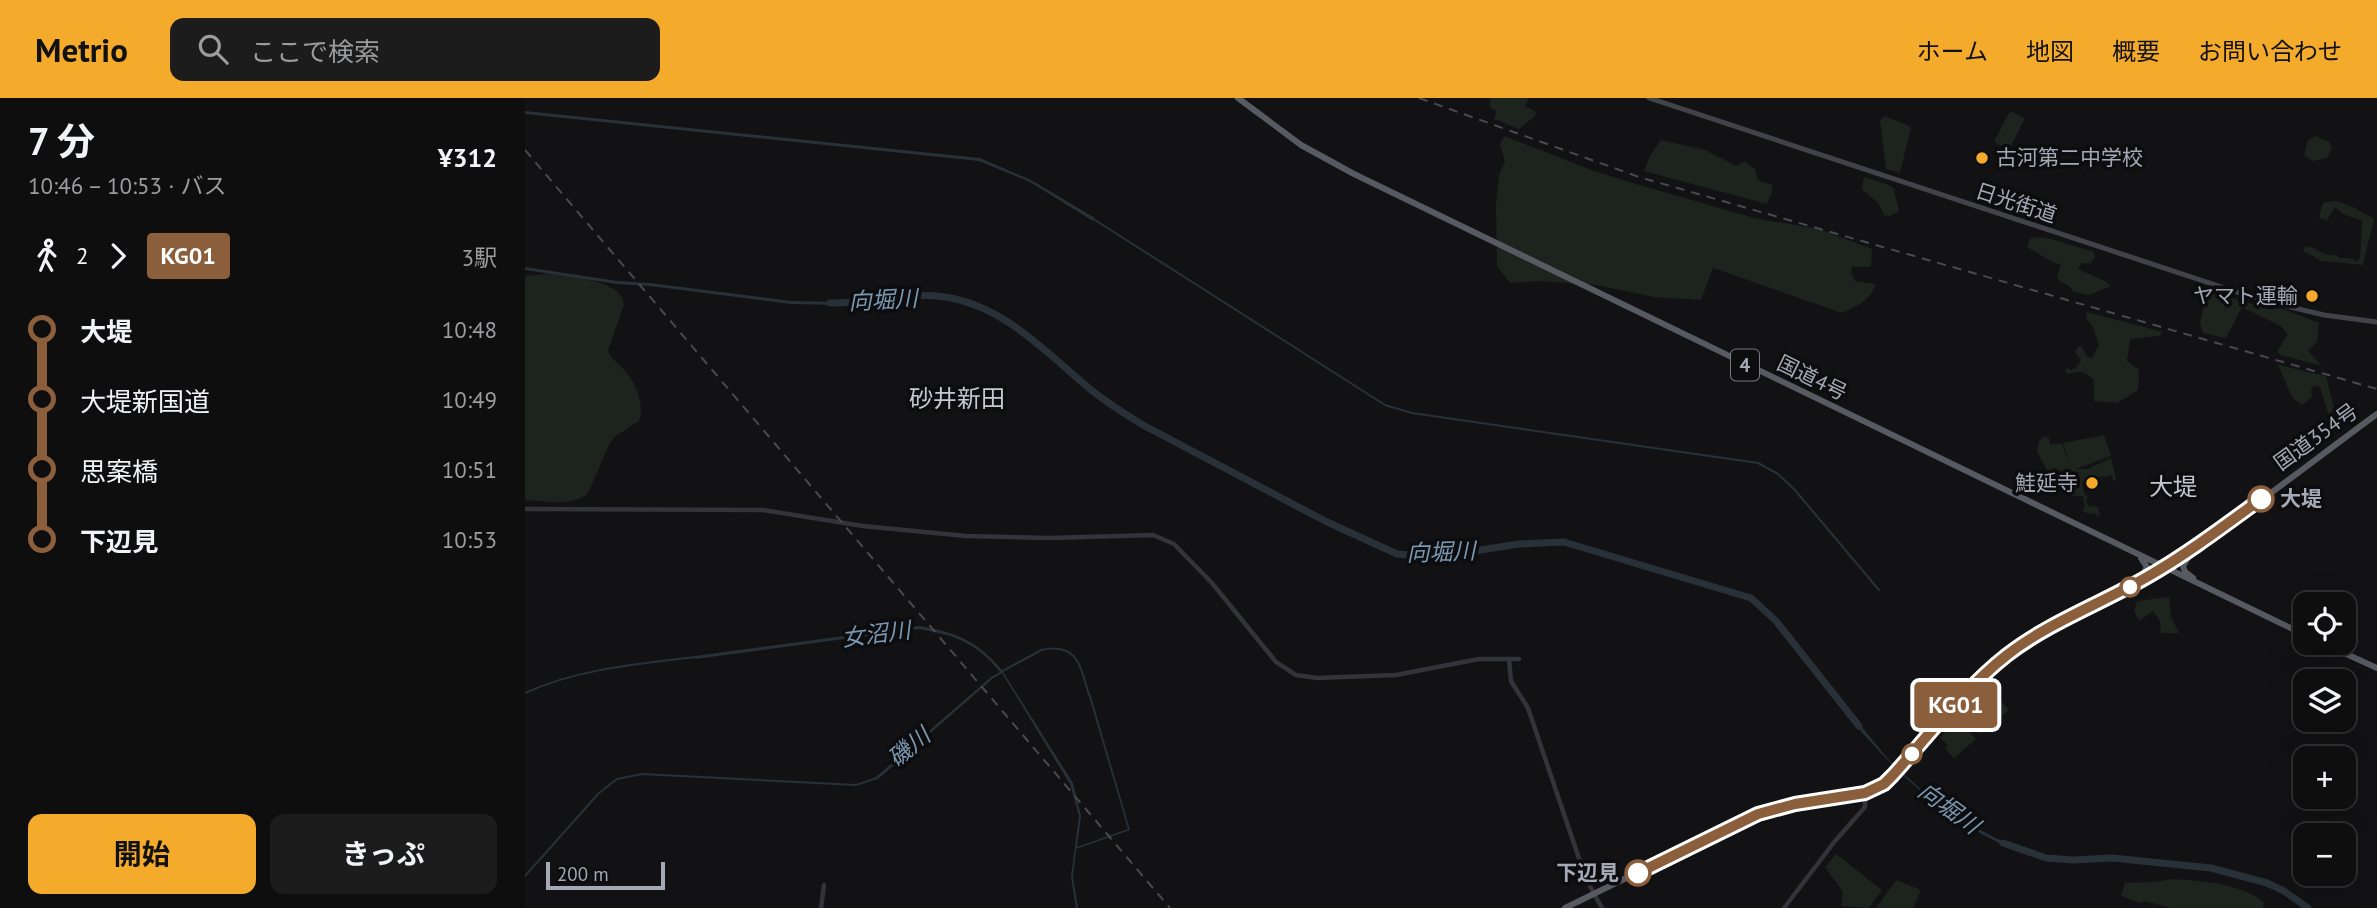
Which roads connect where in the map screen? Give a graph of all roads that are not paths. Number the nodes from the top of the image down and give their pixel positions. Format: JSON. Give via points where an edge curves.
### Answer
{"nodes":[{"id":1,"x":1238,"y":98,"type":"edge"},
{"id":2,"x":1649,"y":98,"type":"edge"},
{"id":3,"x":2377,"y":322,"type":"edge"},
{"id":4,"x":2375,"y":416,"type":"edge"},
{"id":5,"x":525,"y":509,"type":"edge"},
{"id":6,"x":2196,"y":546,"type":"junction"},
{"id":7,"x":2137,"y":554,"type":"junction"},
{"id":8,"x":2164,"y":567,"type":"junction"},
{"id":9,"x":2135,"y":584,"type":"junction"},
{"id":10,"x":2208,"y":589,"type":"junction"},
{"id":11,"x":2293,"y":629,"type":"edge"},
{"id":12,"x":2348,"y":655,"type":"edge"},
{"id":13,"x":1509,"y":659,"type":"junction"},
{"id":14,"x":1519,"y":659,"type":"dead end"},
{"id":15,"x":2377,"y":668,"type":"edge"},
{"id":16,"x":1865,"y":793,"type":"junction"},
{"id":17,"x":824,"y":885,"type":"dead end"},
{"id":18,"x":1593,"y":895,"type":"junction"},
{"id":19,"x":821,"y":908,"type":"edge"},
{"id":20,"x":1565,"y":908,"type":"edge"},
{"id":21,"x":1602,"y":908,"type":"edge"},
{"id":22,"x":1784,"y":908,"type":"edge"}],
"edges":[{"from":1,"to":7,"type":"highway","name":"国道4号","number":"4","via":[[1301,145],[1354,174]]},
{"from":2,"to":3,"type":"main road","name":"日光街道","via":[[2262,300]]},
{"from":4,"to":6,"type":"highway","name":"国道354号"},
{"from":5,"to":13,"type":"street","via":[[763,510],[863,526],[974,536],[1153,535],[1174,544],[1276,662],[1296,675],[1396,675],[1479,659]]},
{"from":6,"to":8,"type":"highway","name":"国道354号"},
{"from":6,"to":10,"type":"highway","via":[[2184,569]]},
{"from":7,"to":8,"type":"highway","name":"国道4号","number":"4"},
{"from":7,"to":9,"type":"highway","via":[[2147,567]]},
{"from":8,"to":9,"type":"highway","name":"国道354号"},
{"from":8,"to":10,"type":"highway","name":"国道4号","number":"4"},
{"from":9,"to":16,"type":"highway","name":"国道354号","via":[[2008,654],[1979,679],[1884,784]]},
{"from":10,"to":11,"type":"highway","name":"国道4号","number":"4"},
{"from":12,"to":15,"type":"highway"},
{"from":13,"to":14,"type":"street"},
{"from":13,"to":18,"type":"street","via":[[1511,681],[1535,725]]},
{"from":16,"to":18,"type":"highway","name":"国道354号","via":[[1758,814]]},
{"from":16,"to":22,"type":"street","via":[[1865,807]]},
{"from":17,"to":19,"type":"street"},
{"from":18,"to":20,"type":"highway","name":"国道354号"},
{"from":18,"to":21,"type":"street"}]}
